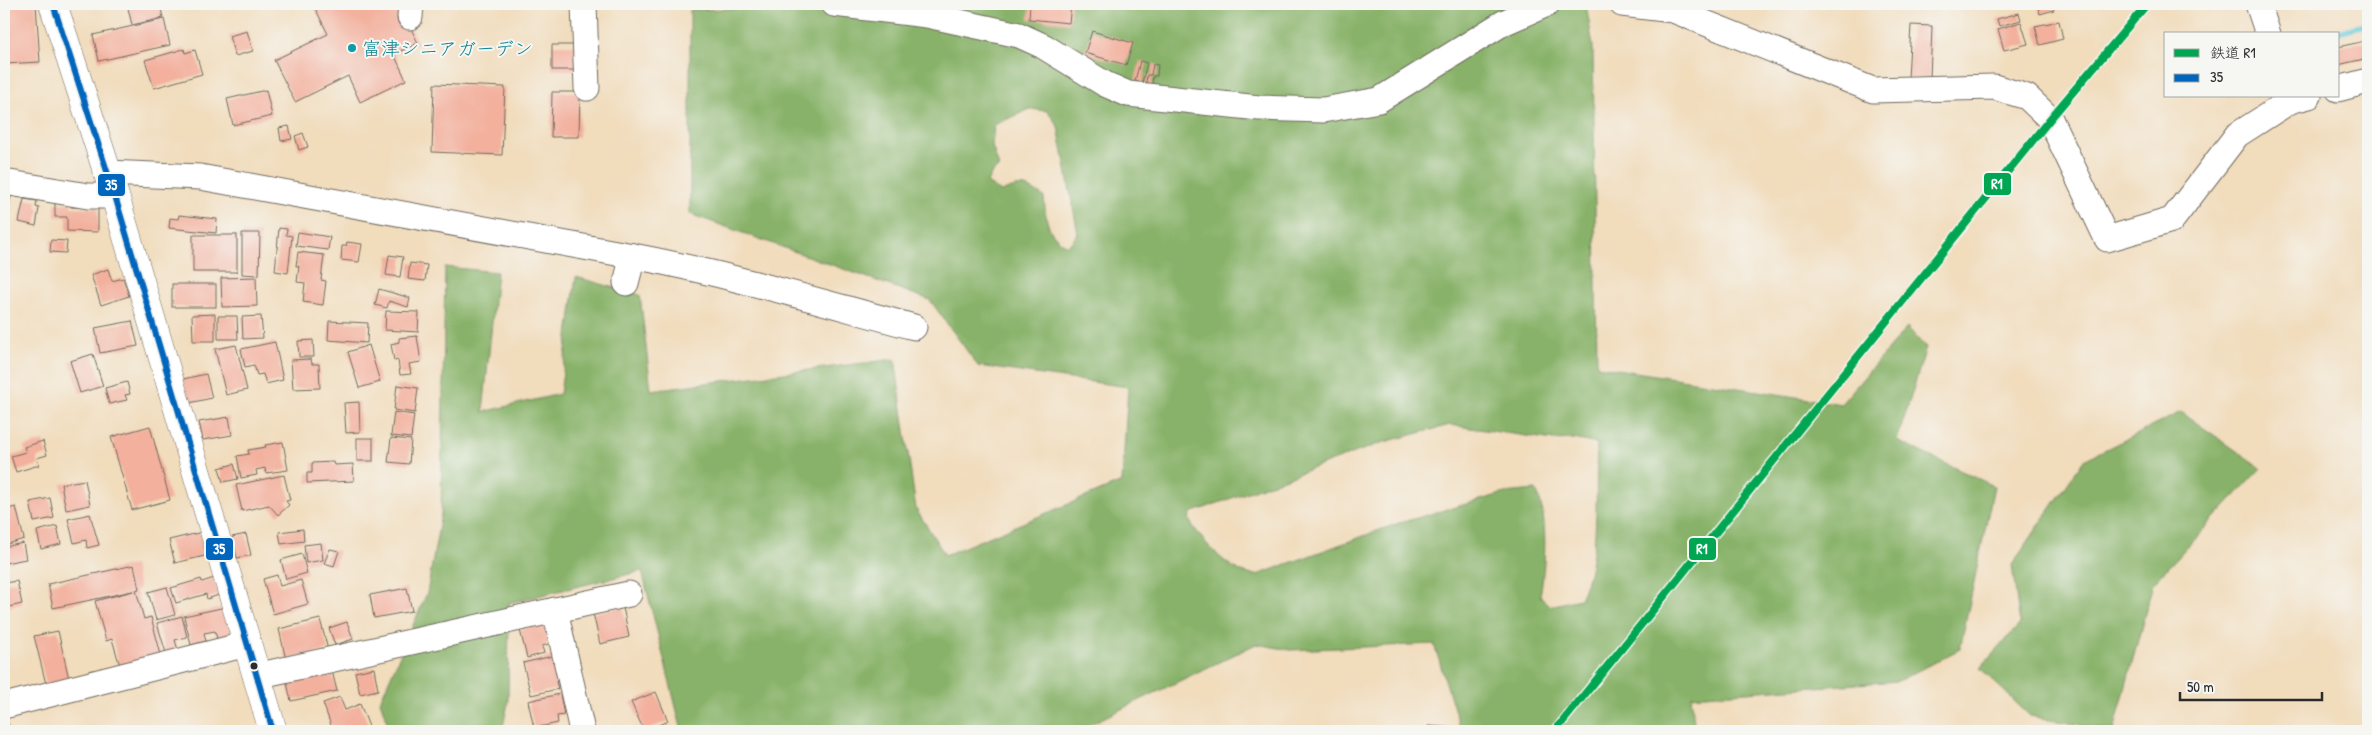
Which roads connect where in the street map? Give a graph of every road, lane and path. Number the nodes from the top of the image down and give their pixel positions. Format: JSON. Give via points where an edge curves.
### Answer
{"nodes":[{"id":1,"x":53,"y":4,"type":"edge"},
{"id":2,"x":584,"y":4,"type":"edge"},
{"id":3,"x":834,"y":4,"type":"edge"},
{"id":4,"x":1547,"y":4,"type":"edge"},
{"id":5,"x":1622,"y":4,"type":"edge"},
{"id":6,"x":2258,"y":4,"type":"edge"},
{"id":7,"x":921,"y":9,"type":"edge"},
{"id":8,"x":2267,"y":32,"type":"edge"},
{"id":9,"x":2368,"y":81,"type":"edge"},
{"id":10,"x":587,"y":88,"type":"dead end"},
{"id":11,"x":2340,"y":88,"type":"edge"},
{"id":12,"x":2296,"y":98,"type":"edge"},
{"id":13,"x":4,"y":182,"type":"edge"},
{"id":14,"x":111,"y":184,"type":"junction"},
{"id":15,"x":633,"y":256,"type":"junction"},
{"id":16,"x":626,"y":283,"type":"dead end"},
{"id":17,"x":914,"y":327,"type":"dead end"},
{"id":18,"x":629,"y":594,"type":"dead end"},
{"id":19,"x":555,"y":610,"type":"junction"},
{"id":20,"x":247,"y":644,"type":"junction"},
{"id":21,"x":256,"y":676,"type":"junction"},
{"id":22,"x":4,"y":706,"type":"edge"},
{"id":23,"x":273,"y":731,"type":"edge"},
{"id":24,"x":582,"y":731,"type":"edge"}],
"edges":[{"from":1,"to":14,"type":"highway"},
{"from":2,"to":10,"type":"street"},
{"from":3,"to":7,"type":"street"},
{"from":4,"to":7,"type":"street","via":[[1503,23],[1379,100],[1323,110],[1259,108],[1128,94],[1019,35]]},
{"from":5,"to":12,"type":"street","via":[[1673,10],[1873,90],[1994,87],[2026,98],[2050,119],[2107,239],[2172,220],[2236,135]]},
{"from":6,"to":8,"type":"street"},
{"from":9,"to":11,"type":"street"},
{"from":13,"to":14,"type":"street","via":[[88,196]]},
{"from":14,"to":15,"type":"street","via":[[200,177]]},
{"from":14,"to":20,"type":"highway"},
{"from":15,"to":16,"type":"street"},
{"from":15,"to":17,"type":"street","via":[[763,286]]},
{"from":18,"to":19,"type":"street"},
{"from":19,"to":21,"type":"street"},
{"from":19,"to":24,"type":"street"},
{"from":20,"to":21,"type":"highway"},
{"from":20,"to":22,"type":"street"},
{"from":21,"to":23,"type":"highway"}]}
